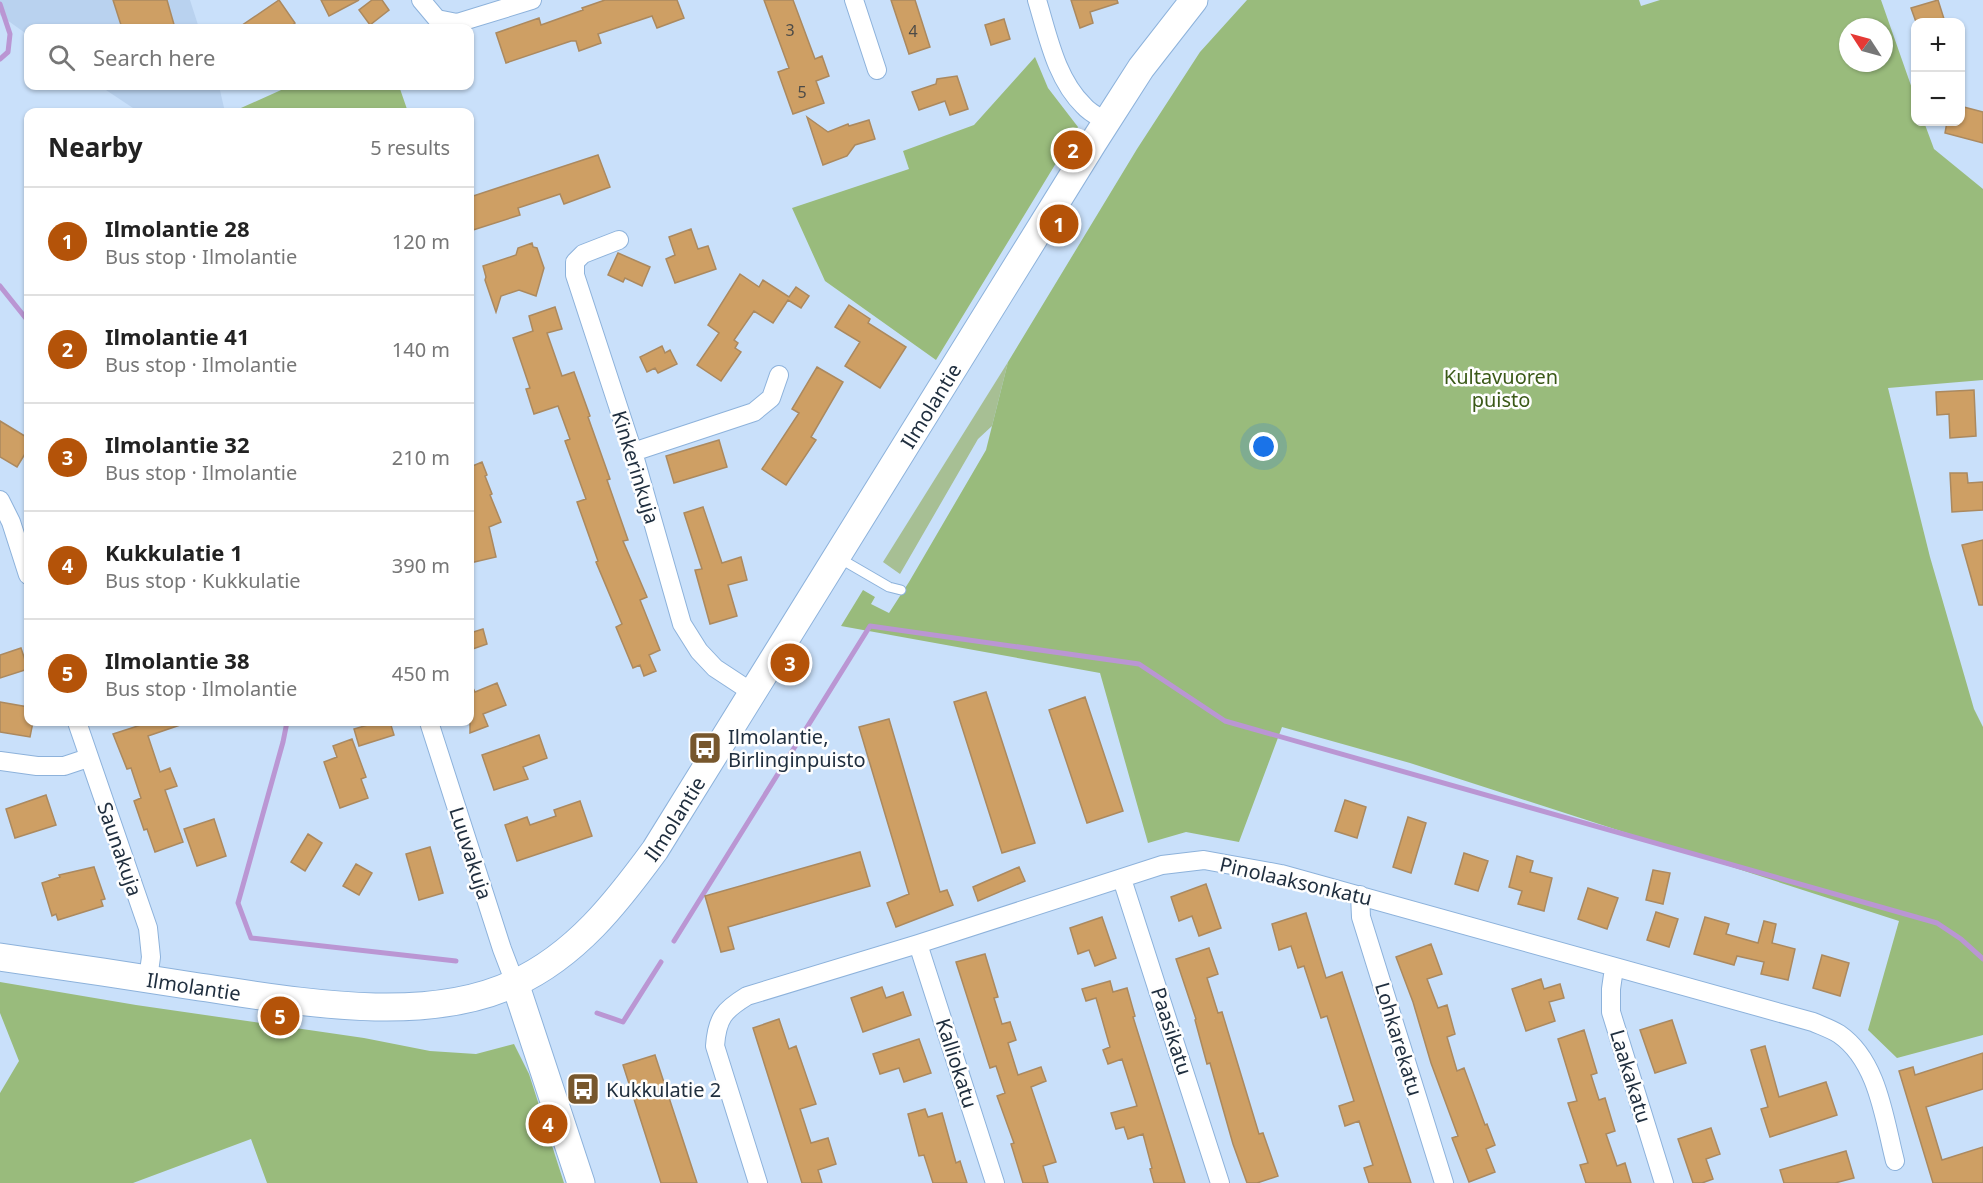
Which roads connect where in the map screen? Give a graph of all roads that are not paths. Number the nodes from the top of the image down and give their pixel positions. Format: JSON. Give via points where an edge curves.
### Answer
{"nodes":[{"id":1,"x":421,"y":0,"type":"edge"},
{"id":2,"x":532,"y":0,"type":"edge"},
{"id":3,"x":854,"y":0,"type":"edge"},
{"id":4,"x":1036,"y":0,"type":"edge"},
{"id":5,"x":1194,"y":0,"type":"edge"},
{"id":6,"x":878,"y":70,"type":"dead end"},
{"id":7,"x":1107,"y":122,"type":"junction"},
{"id":8,"x":620,"y":240,"type":"dead end"},
{"id":9,"x":779,"y":375,"type":"dead end"},
{"id":10,"x":633,"y":452,"type":"junction"},
{"id":11,"x":0,"y":500,"type":"edge"},
{"id":12,"x":837,"y":557,"type":"junction"},
{"id":13,"x":24,"y":562,"type":"edge"},
{"id":14,"x":901,"y":590,"type":"dead end"},
{"id":15,"x":753,"y":693,"type":"junction"},
{"id":16,"x":77,"y":726,"type":"edge"},
{"id":17,"x":430,"y":726,"type":"edge"},
{"id":18,"x":88,"y":758,"type":"junction"},
{"id":19,"x":0,"y":761,"type":"edge"},
{"id":20,"x":1122,"y":879,"type":"junction"},
{"id":21,"x":1360,"y":895,"type":"junction"},
{"id":22,"x":918,"y":944,"type":"junction"},
{"id":23,"x":0,"y":957,"type":"edge"},
{"id":24,"x":1614,"y":968,"type":"junction"},
{"id":25,"x":148,"y":979,"type":"junction"},
{"id":26,"x":515,"y":983,"type":"junction"},
{"id":27,"x":1895,"y":1161,"type":"dead end"},
{"id":28,"x":581,"y":1183,"type":"edge"},
{"id":29,"x":758,"y":1183,"type":"edge"},
{"id":30,"x":995,"y":1183,"type":"edge"},
{"id":31,"x":1220,"y":1183,"type":"edge"},
{"id":32,"x":1444,"y":1183,"type":"edge"},
{"id":33,"x":1664,"y":1183,"type":"edge"}],
"edges":[{"from":1,"to":2,"type":"street","via":[[437,19],[457,23]]},
{"from":3,"to":6,"type":"street"},
{"from":4,"to":7,"type":"street","via":[[1068,86],[1083,106]]},
{"from":5,"to":7,"type":"street","name":"Ilmolantie","via":[[1141,68]]},
{"from":7,"to":12,"type":"street","name":"Ilmolantie"},
{"from":8,"to":10,"type":"street","name":"Kinkerinkuja","via":[[584,254],[574,262],[574,275]]},
{"from":9,"to":10,"type":"street","via":[[771,398],[754,412]]},
{"from":10,"to":15,"type":"street","name":"Kinkerinkuja","via":[[682,624],[715,668]]},
{"from":11,"to":13,"type":"street"},
{"from":12,"to":14,"type":"lane"},
{"from":12,"to":15,"type":"street","name":"Ilmolantie"},
{"from":15,"to":26,"type":"street","name":"Ilmolantie","via":[[656,850],[620,898],[580,939]]},
{"from":16,"to":18,"type":"street","name":"Saunakuja"},
{"from":17,"to":26,"type":"street","name":"Luuvakuja"},
{"from":18,"to":19,"type":"street","via":[[64,766]]},
{"from":18,"to":25,"type":"street","name":"Saunakuja","via":[[148,928]]},
{"from":20,"to":21,"type":"street","name":"Pinolaaksonkatu","via":[[1162,865],[1204,860],[1281,874]]},
{"from":20,"to":22,"type":"street","name":"Pinolaaksonkatu"},
{"from":20,"to":31,"type":"street","name":"Paasikatu"},
{"from":21,"to":24,"type":"street","name":"Pinolaaksonkatu"},
{"from":21,"to":32,"type":"street","name":"Lohkarekatu","via":[[1361,917]]},
{"from":22,"to":29,"type":"street","name":"Pinolaaksonkatu","via":[[747,996],[720,1018],[715,1046]]},
{"from":22,"to":30,"type":"street","name":"Kalliokatu"},
{"from":23,"to":25,"type":"street","name":"Ilmolantie"},
{"from":24,"to":27,"type":"street","name":"Pinolaaksonkatu","via":[[1813,1022],[1839,1035],[1870,1072]]},
{"from":24,"to":33,"type":"street","name":"Laakakatu","via":[[1611,1012]]},
{"from":25,"to":26,"type":"street","name":"Ilmolantie","via":[[274,998],[378,1008],[447,1003]]},
{"from":26,"to":28,"type":"street"}]}
